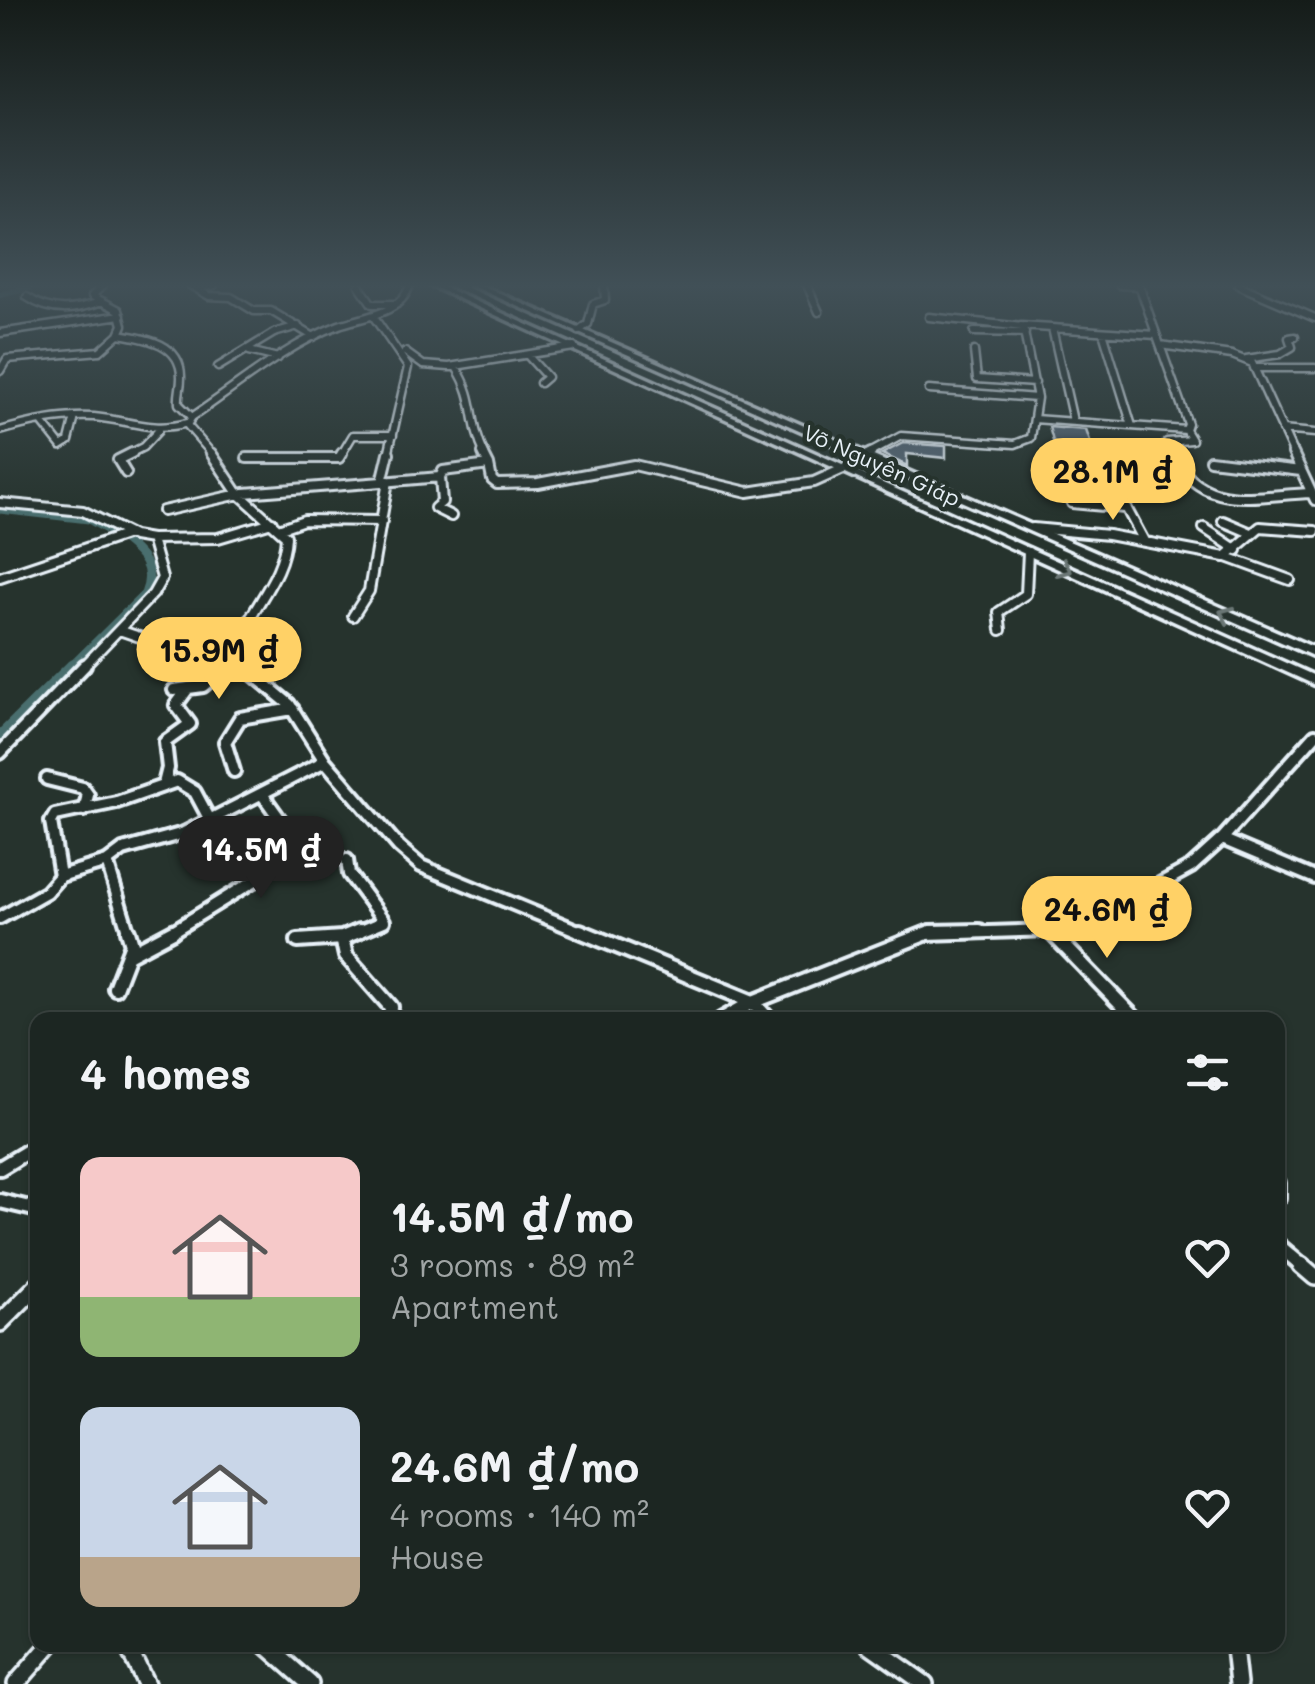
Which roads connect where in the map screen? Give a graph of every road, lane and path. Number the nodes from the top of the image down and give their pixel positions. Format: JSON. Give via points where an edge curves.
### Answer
{"nodes":[{"id":1,"x":177,"y":364,"type":"edge"},
{"id":2,"x":225,"y":364,"type":"edge"},
{"id":3,"x":270,"y":364,"type":"edge"},
{"id":4,"x":407,"y":364,"type":"edge"},
{"id":5,"x":422,"y":364,"type":"edge"},
{"id":6,"x":481,"y":364,"type":"edge"},
{"id":7,"x":535,"y":364,"type":"edge"},
{"id":8,"x":610,"y":364,"type":"edge"},
{"id":9,"x":654,"y":364,"type":"edge"},
{"id":10,"x":975,"y":364,"type":"edge"},
{"id":11,"x":1031,"y":364,"type":"edge"},
{"id":12,"x":1060,"y":364,"type":"edge"},
{"id":13,"x":1113,"y":364,"type":"edge"},
{"id":14,"x":1167,"y":364,"type":"edge"},
{"id":15,"x":1250,"y":364,"type":"edge"},
{"id":16,"x":218,"y":367,"type":"dead end"},
{"id":17,"x":456,"y":367,"type":"junction"},
{"id":18,"x":1254,"y":368,"type":"junction"},
{"id":19,"x":1315,"y":368,"type":"edge"},
{"id":20,"x":540,"y":383,"type":"dead end"},
{"id":21,"x":1036,"y":383,"type":"junction"},
{"id":22,"x":929,"y":390,"type":"dead end"},
{"id":23,"x":1038,"y":398,"type":"junction"},
{"id":24,"x":752,"y":406,"type":"junction"},
{"id":25,"x":75,"y":417,"type":"junction"},
{"id":26,"x":1034,"y":418,"type":"junction"},
{"id":27,"x":731,"y":419,"type":"junction"},
{"id":28,"x":190,"y":420,"type":"junction"},
{"id":29,"x":1073,"y":421,"type":"junction"},
{"id":30,"x":42,"y":422,"type":"junction"},
{"id":31,"x":1132,"y":426,"type":"junction"},
{"id":32,"x":1186,"y":430,"type":"junction"},
{"id":33,"x":1282,"y":430,"type":"junction"},
{"id":34,"x":0,"y":431,"type":"edge"},
{"id":35,"x":158,"y":431,"type":"junction"},
{"id":36,"x":1315,"y":433,"type":"edge"},
{"id":37,"x":393,"y":436,"type":"junction"},
{"id":38,"x":866,"y":456,"type":"junction"},
{"id":39,"x":246,"y":458,"type":"dead end"},
{"id":40,"x":1210,"y":460,"type":"dead end"},
{"id":41,"x":489,"y":465,"type":"junction"},
{"id":42,"x":842,"y":469,"type":"junction"},
{"id":43,"x":1301,"y":471,"type":"junction"},
{"id":44,"x":126,"y":472,"type":"dead end"},
{"id":45,"x":440,"y":477,"type":"junction"},
{"id":46,"x":385,"y":482,"type":"junction"},
{"id":47,"x":1115,"y":488,"type":"dead end"},
{"id":48,"x":238,"y":492,"type":"junction"},
{"id":49,"x":1313,"y":497,"type":"edge"},
{"id":50,"x":1072,"y":502,"type":"dead end"},
{"id":51,"x":0,"y":504,"type":"edge"},
{"id":52,"x":1125,"y":508,"type":"junction"},
{"id":53,"x":163,"y":511,"type":"dead end"},
{"id":54,"x":451,"y":516,"type":"dead end"},
{"id":55,"x":1223,"y":521,"type":"dead end"},
{"id":56,"x":382,"y":522,"type":"junction"},
{"id":57,"x":276,"y":525,"type":"junction"},
{"id":58,"x":1027,"y":528,"type":"junction"},
{"id":59,"x":1204,"y":528,"type":"dead end"},
{"id":60,"x":1315,"y":531,"type":"edge"},
{"id":61,"x":128,"y":534,"type":"junction"},
{"id":62,"x":1251,"y":534,"type":"junction"},
{"id":63,"x":151,"y":539,"type":"junction"},
{"id":64,"x":1144,"y":540,"type":"junction"},
{"id":65,"x":1237,"y":550,"type":"junction"},
{"id":66,"x":1028,"y":552,"type":"junction"},
{"id":67,"x":1227,"y":557,"type":"junction"},
{"id":68,"x":1134,"y":574,"type":"junction"},
{"id":69,"x":0,"y":578,"type":"edge"},
{"id":70,"x":1290,"y":580,"type":"dead end"},
{"id":71,"x":1117,"y":592,"type":"junction"},
{"id":72,"x":354,"y":616,"type":"dead end"},
{"id":73,"x":118,"y":630,"type":"junction"},
{"id":74,"x":1001,"y":630,"type":"dead end"},
{"id":75,"x":239,"y":644,"type":"junction"},
{"id":76,"x":1315,"y":652,"type":"edge"},
{"id":77,"x":234,"y":655,"type":"junction"},
{"id":78,"x":1315,"y":681,"type":"edge"},
{"id":79,"x":174,"y":690,"type":"dead end"},
{"id":80,"x":187,"y":690,"type":"junction"},
{"id":81,"x":292,"y":709,"type":"junction"},
{"id":82,"x":1315,"y":734,"type":"edge"},
{"id":83,"x":0,"y":753,"type":"edge"},
{"id":84,"x":324,"y":761,"type":"junction"},
{"id":85,"x":234,"y":771,"type":"dead end"},
{"id":86,"x":48,"y":779,"type":"dead end"},
{"id":87,"x":164,"y":784,"type":"junction"},
{"id":88,"x":262,"y":794,"type":"junction"},
{"id":89,"x":84,"y":810,"type":"junction"},
{"id":90,"x":210,"y":820,"type":"junction"},
{"id":91,"x":1222,"y":838,"type":"junction"},
{"id":92,"x":347,"y":860,"type":"dead end"},
{"id":93,"x":107,"y":862,"type":"junction"},
{"id":94,"x":60,"y":876,"type":"junction"},
{"id":95,"x":1315,"y":878,"type":"edge"},
{"id":96,"x":0,"y":918,"type":"edge"},
{"id":97,"x":1049,"y":930,"type":"junction"},
{"id":98,"x":342,"y":938,"type":"junction"},
{"id":99,"x":298,"y":941,"type":"dead end"},
{"id":100,"x":128,"y":955,"type":"junction"},
{"id":101,"x":115,"y":988,"type":"dead end"},
{"id":102,"x":753,"y":1002,"type":"junction"},
{"id":103,"x":391,"y":1012,"type":"edge"},
{"id":104,"x":736,"y":1012,"type":"edge"},
{"id":105,"x":762,"y":1012,"type":"edge"},
{"id":106,"x":1128,"y":1012,"type":"edge"},
{"id":107,"x":30,"y":1150,"type":"edge"},
{"id":108,"x":0,"y":1168,"type":"edge"},
{"id":109,"x":0,"y":1201,"type":"edge"},
{"id":110,"x":30,"y":1208,"type":"edge"},
{"id":111,"x":1285,"y":1251,"type":"edge"},
{"id":112,"x":1315,"y":1277,"type":"edge"},
{"id":113,"x":30,"y":1292,"type":"edge"},
{"id":114,"x":0,"y":1323,"type":"edge"},
{"id":115,"x":44,"y":1652,"type":"edge"},
{"id":116,"x":130,"y":1652,"type":"edge"},
{"id":117,"x":274,"y":1652,"type":"edge"},
{"id":118,"x":880,"y":1652,"type":"edge"},
{"id":119,"x":1234,"y":1652,"type":"edge"},
{"id":120,"x":16,"y":1684,"type":"edge"},
{"id":121,"x":146,"y":1684,"type":"edge"},
{"id":122,"x":310,"y":1684,"type":"edge"},
{"id":123,"x":924,"y":1684,"type":"edge"},
{"id":124,"x":1238,"y":1684,"type":"edge"}],
"edges":[{"from":1,"to":28,"type":"street","via":[[182,375],[176,394]]},
{"from":2,"to":16,"type":"street"},
{"from":3,"to":28,"type":"street"},
{"from":4,"to":37,"type":"street"},
{"from":5,"to":17,"type":"street"},
{"from":6,"to":17,"type":"street"},
{"from":7,"to":20,"type":"street","via":[[547,376]]},
{"from":8,"to":27,"type":"main road","name":"Võ Nguyên Giáp"},
{"from":9,"to":24,"type":"main road","name":"Võ Nguyên Giáp"},
{"from":10,"to":21,"type":"street","via":[[977,380]]},
{"from":11,"to":21,"type":"street"},
{"from":12,"to":29,"type":"street"},
{"from":13,"to":31,"type":"street"},
{"from":14,"to":32,"type":"street"},
{"from":15,"to":18,"type":"street"},
{"from":17,"to":41,"type":"street","via":[[472,392],[473,430]]},
{"from":18,"to":19,"type":"street"},
{"from":18,"to":33,"type":"street"},
{"from":21,"to":23,"type":"street"},
{"from":22,"to":23,"type":"street"},
{"from":23,"to":26,"type":"street"},
{"from":24,"to":27,"type":"main road"},
{"from":24,"to":38,"type":"main road","name":"Võ Nguyên Giáp"},
{"from":25,"to":30,"type":"street"},
{"from":25,"to":30,"type":"street","via":[[69,441],[61,446]]},
{"from":25,"to":35,"type":"street"},
{"from":26,"to":29,"type":"street"},
{"from":26,"to":38,"type":"street","via":[[1031,438],[1021,443],[901,436]]},
{"from":27,"to":42,"type":"main road","name":"Võ Nguyên Giáp"},
{"from":28,"to":35,"type":"street"},
{"from":28,"to":48,"type":"street","via":[[188,428]]},
{"from":29,"to":31,"type":"street"},
{"from":30,"to":34,"type":"street"},
{"from":31,"to":32,"type":"street"},
{"from":32,"to":49,"type":"street","via":[[1192,440],[1167,442],[1180,473],[1204,492]]},
{"from":33,"to":36,"type":"street"},
{"from":33,"to":43,"type":"street"},
{"from":35,"to":44,"type":"street","via":[[118,460]]},
{"from":37,"to":39,"type":"street","via":[[354,435],[339,458]]},
{"from":37,"to":46,"type":"street"},
{"from":38,"to":58,"type":"main road","name":"Võ Nguyên Giáp"},
{"from":40,"to":43,"type":"street"},
{"from":41,"to":42,"type":"street","via":[[494,482],[504,484],[634,464],[748,492],[814,482]]},
{"from":41,"to":45,"type":"street","via":[[443,471]]},
{"from":42,"to":66,"type":"main road","name":"Võ Nguyên Giáp"},
{"from":43,"to":49,"type":"street"},
{"from":45,"to":46,"type":"street"},
{"from":45,"to":54,"type":"street","via":[[442,502],[434,508]]},
{"from":46,"to":48,"type":"street"},
{"from":46,"to":56,"type":"street"},
{"from":47,"to":52,"type":"street"},
{"from":48,"to":53,"type":"street"},
{"from":48,"to":57,"type":"street"},
{"from":50,"to":52,"type":"street"},
{"from":51,"to":61,"type":"street","via":[[84,511]]},
{"from":52,"to":64,"type":"street"},
{"from":55,"to":62,"type":"street"},
{"from":56,"to":57,"type":"street"},
{"from":56,"to":72,"type":"street","via":[[369,591]]},
{"from":57,"to":63,"type":"street","via":[[218,538]]},
{"from":57,"to":75,"type":"street","via":[[287,542],[285,562],[257,600]]},
{"from":58,"to":64,"type":"street"},
{"from":58,"to":68,"type":"main road","name":"Võ Nguyên Giáp"},
{"from":59,"to":65,"type":"street"},
{"from":60,"to":62,"type":"street","via":[[1260,527]]},
{"from":61,"to":63,"type":"street"},
{"from":61,"to":69,"type":"street"},
{"from":62,"to":65,"type":"street"},
{"from":63,"to":73,"type":"street","via":[[160,586]]},
{"from":64,"to":67,"type":"street"},
{"from":65,"to":67,"type":"street"},
{"from":66,"to":71,"type":"main road","name":"Võ Nguyên Giáp","one_way":true},
{"from":66,"to":74,"type":"street","via":[[1026,594],[999,612]]},
{"from":67,"to":70,"type":"street"},
{"from":68,"to":71,"type":"main road"},
{"from":76,"to":68,"type":"main road","name":"Võ Nguyên Giáp","one_way":true},
{"from":71,"to":78,"type":"main road","name":"Võ Nguyên Giáp"},
{"from":73,"to":75,"type":"street","via":[[157,643]]},
{"from":73,"to":83,"type":"street"},
{"from":75,"to":77,"type":"street"},
{"from":77,"to":80,"type":"street","via":[[216,681]]},
{"from":77,"to":81,"type":"street"},
{"from":79,"to":80,"type":"street"},
{"from":80,"to":87,"type":"street","via":[[176,706],[190,724],[164,742]]},
{"from":81,"to":84,"type":"street"},
{"from":81,"to":85,"type":"street","via":[[240,718],[225,742]]},
{"from":82,"to":91,"type":"street"},
{"from":84,"to":88,"type":"street"},
{"from":84,"to":102,"type":"street","via":[[421,866]]},
{"from":86,"to":89,"type":"street","via":[[83,788]]},
{"from":87,"to":89,"type":"street"},
{"from":87,"to":90,"type":"street","via":[[187,784]]},
{"from":88,"to":90,"type":"street"},
{"from":88,"to":100,"type":"street","via":[[285,834],[265,874]]},
{"from":89,"to":94,"type":"street","via":[[52,819]]},
{"from":90,"to":93,"type":"street","via":[[118,852]]},
{"from":91,"to":95,"type":"street"},
{"from":91,"to":97,"type":"street","via":[[1169,881],[1092,921]]},
{"from":92,"to":98,"type":"street","via":[[384,921]]},
{"from":93,"to":94,"type":"street"},
{"from":93,"to":100,"type":"street","via":[[132,944]]},
{"from":94,"to":96,"type":"street","via":[[46,892]]},
{"from":97,"to":102,"type":"street","via":[[930,932]]},
{"from":97,"to":106,"type":"street"},
{"from":98,"to":99,"type":"street"},
{"from":98,"to":103,"type":"street","via":[[346,956]]},
{"from":100,"to":101,"type":"street"},
{"from":102,"to":104,"type":"street"},
{"from":102,"to":105,"type":"street"},
{"from":107,"to":108,"type":"street"},
{"from":109,"to":110,"type":"street"},
{"from":111,"to":112,"type":"street"},
{"from":113,"to":114,"type":"street"},
{"from":115,"to":120,"type":"street"},
{"from":116,"to":121,"type":"street"},
{"from":117,"to":122,"type":"street"},
{"from":118,"to":123,"type":"street"},
{"from":119,"to":124,"type":"street"}]}
